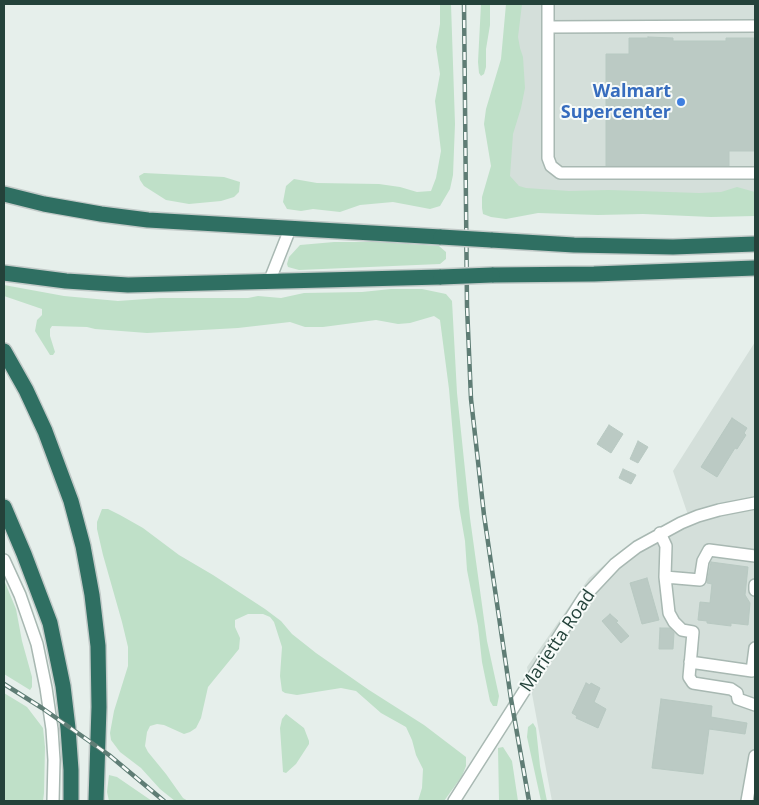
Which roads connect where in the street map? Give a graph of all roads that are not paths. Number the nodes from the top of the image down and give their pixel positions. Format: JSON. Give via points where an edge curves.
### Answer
{"nodes":[{"id":1,"x":548,"y":4,"type":"edge"},
{"id":2,"x":755,"y":26,"type":"edge"},
{"id":3,"x":549,"y":27,"type":"junction"},
{"id":4,"x":755,"y":173,"type":"edge"},
{"id":5,"x":4,"y":194,"type":"edge"},
{"id":6,"x":290,"y":229,"type":"junction"},
{"id":7,"x":755,"y":244,"type":"edge"},
{"id":8,"x":755,"y":268,"type":"edge"},
{"id":9,"x":700,"y":271,"type":"junction"},
{"id":10,"x":4,"y":273,"type":"edge"},
{"id":11,"x":755,"y":277,"type":"edge"},
{"id":12,"x":269,"y":282,"type":"junction"},
{"id":13,"x":4,"y":351,"type":"edge"},
{"id":14,"x":755,"y":503,"type":"edge"},
{"id":15,"x":4,"y":507,"type":"edge"},
{"id":16,"x":660,"y":534,"type":"junction"},
{"id":17,"x":755,"y":556,"type":"edge"},
{"id":18,"x":4,"y":560,"type":"edge"},
{"id":19,"x":665,"y":577,"type":"junction"},
{"id":20,"x":755,"y":585,"type":"edge"},
{"id":21,"x":755,"y":590,"type":"edge"},
{"id":22,"x":755,"y":648,"type":"edge"},
{"id":23,"x":690,"y":662,"type":"junction"},
{"id":24,"x":755,"y":705,"type":"edge"},
{"id":25,"x":755,"y":756,"type":"edge"},
{"id":26,"x":53,"y":801,"type":"edge"},
{"id":27,"x":71,"y":801,"type":"edge"},
{"id":28,"x":96,"y":801,"type":"edge"},
{"id":29,"x":454,"y":801,"type":"edge"},
{"id":30,"x":748,"y":801,"type":"edge"}],
"edges":[{"from":1,"to":3,"type":"street"},
{"from":2,"to":3,"type":"street"},
{"from":3,"to":4,"type":"street","via":[[548,158],[551,166],[560,173]]},
{"from":5,"to":6,"type":"highway","via":[[101,214]]},
{"from":6,"to":7,"type":"highway","bridge":true,"via":[[574,245],[673,247]]},
{"from":6,"to":12,"type":"street"},
{"from":8,"to":9,"type":"highway"},
{"from":9,"to":11,"type":"highway"},
{"from":9,"to":12,"type":"highway","bridge":true},
{"from":10,"to":12,"type":"highway","via":[[120,285]]},
{"from":13,"to":28,"type":"highway","via":[[46,431],[83,546],[98,646]]},
{"from":14,"to":16,"type":"street","name":"Marietta Road","via":[[698,516]]},
{"from":15,"to":27,"type":"highway","via":[[50,623],[67,720]]},
{"from":16,"to":19,"type":"street","via":[[666,546]]},
{"from":16,"to":29,"type":"street","name":"Marietta Road","via":[[616,564],[584,597]]},
{"from":17,"to":19,"type":"street","via":[[709,550],[703,561],[700,580]]},
{"from":18,"to":26,"type":"street","via":[[20,595],[45,679],[53,737]]},
{"from":19,"to":23,"type":"street","via":[[669,613],[682,630],[693,632]]},
{"from":20,"to":21,"type":"street"},
{"from":22,"to":23,"type":"street","via":[[752,670]]},
{"from":23,"to":24,"type":"street","via":[[689,677],[693,684],[731,689],[737,693],[738,699]]},
{"from":25,"to":30,"type":"street"}]}
